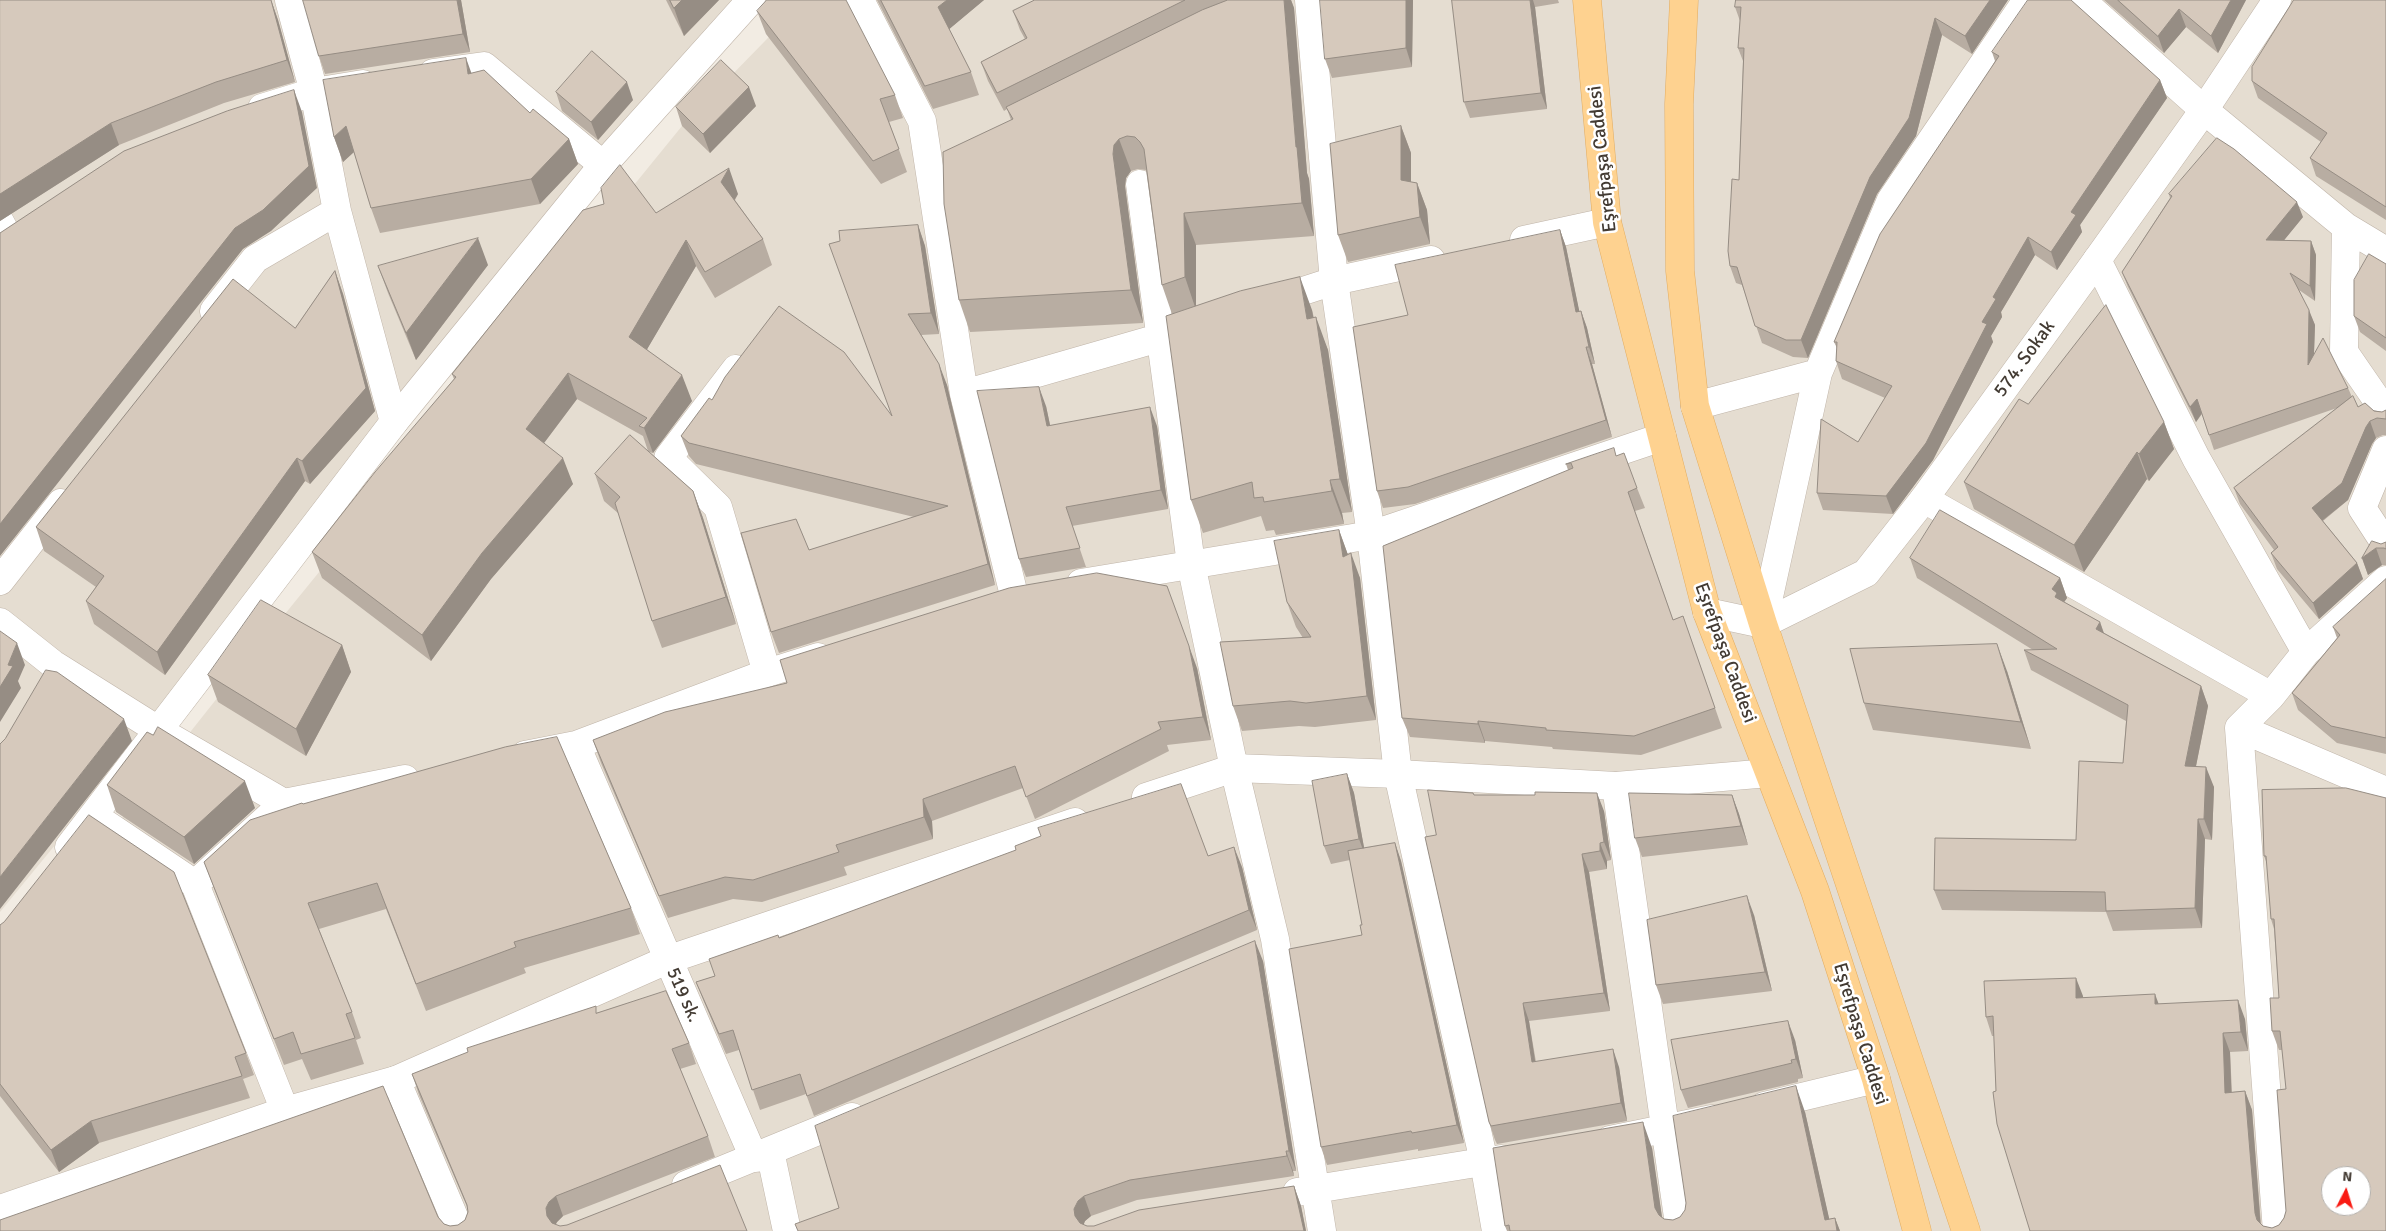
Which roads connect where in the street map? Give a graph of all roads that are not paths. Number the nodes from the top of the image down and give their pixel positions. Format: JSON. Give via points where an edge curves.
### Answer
{"nodes":[{"id":1,"x":289,"y":0,"type":"edge"},
{"id":2,"x":751,"y":0,"type":"edge"},
{"id":3,"x":860,"y":0,"type":"edge"},
{"id":4,"x":1309,"y":0,"type":"edge"},
{"id":5,"x":1587,"y":0,"type":"edge"},
{"id":6,"x":1684,"y":0,"type":"edge"},
{"id":7,"x":2027,"y":0,"type":"edge"},
{"id":8,"x":2081,"y":0,"type":"edge"},
{"id":9,"x":2277,"y":0,"type":"edge"},
{"id":10,"x":314,"y":92,"type":"junction"},
{"id":11,"x":2204,"y":110,"type":"junction"},
{"id":12,"x":239,"y":115,"type":"edge"},
{"id":13,"x":954,"y":153,"type":"edge"},
{"id":14,"x":603,"y":165,"type":"junction"},
{"id":15,"x":928,"y":166,"type":"junction"},
{"id":16,"x":1140,"y":184,"type":"dead end"},
{"id":17,"x":337,"y":211,"type":"junction"},
{"id":18,"x":31,"y":220,"type":"edge"},
{"id":19,"x":1607,"y":222,"type":"junction"},
{"id":20,"x":2346,"y":227,"type":"junction"},
{"id":21,"x":2,"y":233,"type":"edge"},
{"id":22,"x":1500,"y":245,"type":"edge"},
{"id":23,"x":2386,"y":252,"type":"edge"},
{"id":24,"x":1451,"y":256,"type":"edge"},
{"id":25,"x":2097,"y":260,"type":"junction"},
{"id":26,"x":1334,"y":281,"type":"junction"},
{"id":27,"x":1242,"y":311,"type":"edge"},
{"id":28,"x":1196,"y":326,"type":"edge"},
{"id":29,"x":200,"y":328,"type":"edge"},
{"id":30,"x":1160,"y":338,"type":"junction"},
{"id":31,"x":750,"y":350,"type":"edge"},
{"id":32,"x":1818,"y":373,"type":"junction"},
{"id":33,"x":964,"y":394,"type":"junction"},
{"id":34,"x":1696,"y":406,"type":"junction"},
{"id":35,"x":2386,"y":413,"type":"edge"},
{"id":36,"x":394,"y":422,"type":"junction"},
{"id":37,"x":1662,"y":437,"type":"junction"},
{"id":38,"x":2386,"y":450,"type":"edge"},
{"id":39,"x":79,"y":481,"type":"edge"},
{"id":40,"x":1924,"y":500,"type":"junction"},
{"id":41,"x":1371,"y":535,"type":"junction"},
{"id":42,"x":2386,"y":545,"type":"edge"},
{"id":43,"x":1191,"y":564,"type":"junction"},
{"id":44,"x":2386,"y":580,"type":"edge"},
{"id":45,"x":0,"y":581,"type":"edge"},
{"id":46,"x":1034,"y":591,"type":"junction"},
{"id":47,"x":986,"y":604,"type":"edge"},
{"id":48,"x":1707,"y":612,"type":"junction"},
{"id":49,"x":0,"y":622,"type":"edge"},
{"id":50,"x":1763,"y":624,"type":"junction"},
{"id":51,"x":843,"y":649,"type":"edge"},
{"id":52,"x":2306,"y":652,"type":"junction"},
{"id":53,"x":53,"y":664,"type":"junction"},
{"id":54,"x":768,"y":673,"type":"junction"},
{"id":55,"x":39,"y":688,"type":"edge"},
{"id":56,"x":2272,"y":696,"type":"junction"},
{"id":57,"x":2239,"y":728,"type":"junction"},
{"id":58,"x":158,"y":730,"type":"junction"},
{"id":59,"x":576,"y":745,"type":"junction"},
{"id":60,"x":498,"y":760,"type":"edge"},
{"id":61,"x":1234,"y":768,"type":"junction"},
{"id":62,"x":1769,"y":773,"type":"junction"},
{"id":63,"x":430,"y":774,"type":"edge"},
{"id":64,"x":1398,"y":774,"type":"junction"},
{"id":65,"x":1616,"y":786,"type":"junction"},
{"id":66,"x":2386,"y":791,"type":"edge"},
{"id":67,"x":284,"y":803,"type":"junction"},
{"id":68,"x":94,"y":816,"type":"junction"},
{"id":69,"x":53,"y":868,"type":"edge"},
{"id":70,"x":195,"y":884,"type":"junction"},
{"id":71,"x":1275,"y":940,"type":"junction"},
{"id":72,"x":1247,"y":951,"type":"edge"},
{"id":73,"x":668,"y":960,"type":"junction"},
{"id":74,"x":396,"y":1080,"type":"junction"},
{"id":75,"x":1876,"y":1080,"type":"junction"},
{"id":76,"x":873,"y":1108,"type":"edge"},
{"id":77,"x":285,"y":1110,"type":"junction"},
{"id":78,"x":1664,"y":1130,"type":"junction"},
{"id":79,"x":1588,"y":1144,"type":"edge"},
{"id":80,"x":1522,"y":1155,"type":"edge"},
{"id":81,"x":754,"y":1158,"type":"junction"},
{"id":82,"x":1484,"y":1162,"type":"junction"},
{"id":83,"x":1314,"y":1189,"type":"junction"},
{"id":84,"x":661,"y":1194,"type":"edge"},
{"id":85,"x":1276,"y":1195,"type":"edge"},
{"id":86,"x":0,"y":1209,"type":"edge"},
{"id":87,"x":460,"y":1231,"type":"edge"},
{"id":88,"x":788,"y":1231,"type":"edge"},
{"id":89,"x":1322,"y":1231,"type":"edge"},
{"id":90,"x":1496,"y":1231,"type":"edge"},
{"id":91,"x":1680,"y":1231,"type":"edge"},
{"id":92,"x":1916,"y":1231,"type":"edge"},
{"id":93,"x":1966,"y":1231,"type":"edge"},
{"id":94,"x":2277,"y":1231,"type":"edge"}],
"edges":[{"from":1,"to":10,"type":"street"},
{"from":2,"to":14,"type":"street"},
{"from":3,"to":15,"type":"street","via":[[922,121]]},
{"from":4,"to":26,"type":"street"},
{"from":5,"to":19,"type":"main road","name":"Eşrefpaşa Caddesi"},
{"from":6,"to":34,"type":"main road","name":"Eşrefpaşa Caddesi","via":[[1679,104],[1680,271]]},
{"from":7,"to":32,"type":"street","via":[[1891,200]]},
{"from":8,"to":11,"type":"street"},
{"from":9,"to":11,"type":"street","name":"574. Sokak"},
{"from":10,"to":12,"type":"street"},
{"from":10,"to":14,"type":"street","via":[[484,66]]},
{"from":10,"to":17,"type":"street"},
{"from":11,"to":20,"type":"street"},
{"from":11,"to":25,"type":"street","name":"574. Sokak"},
{"from":13,"to":15,"type":"street"},
{"from":14,"to":36,"type":"street"},
{"from":15,"to":33,"type":"street"},
{"from":16,"to":30,"type":"street"},
{"from":17,"to":29,"type":"street","via":[[255,259]]},
{"from":17,"to":36,"type":"street"},
{"from":18,"to":21,"type":"street"},
{"from":19,"to":22,"type":"street"},
{"from":19,"to":37,"type":"main road","name":"Eşrefpaşa Caddesi"},
{"from":20,"to":23,"type":"street"},
{"from":20,"to":35,"type":"street","via":[[2344,352]]},
{"from":24,"to":26,"type":"street"},
{"from":25,"to":40,"type":"street","name":"574. Sokak"},
{"from":25,"to":52,"type":"street","via":[[2196,458]]},
{"from":26,"to":27,"type":"street"},
{"from":26,"to":41,"type":"street"},
{"from":28,"to":30,"type":"street"},
{"from":30,"to":33,"type":"street"},
{"from":30,"to":43,"type":"street"},
{"from":31,"to":54,"type":"street","via":[[668,458],[718,507]]},
{"from":32,"to":34,"type":"street"},
{"from":32,"to":50,"type":"street"},
{"from":33,"to":46,"type":"street"},
{"from":34,"to":50,"type":"main road","name":"Eşrefpaşa Caddesi"},
{"from":36,"to":58,"type":"street"},
{"from":37,"to":41,"type":"street"},
{"from":37,"to":48,"type":"main road","name":"Eşrefpaşa Caddesi"},
{"from":38,"to":42,"type":"street","via":[[2362,508]]},
{"from":39,"to":45,"type":"street"},
{"from":40,"to":50,"type":"street","name":"574. Sokak","via":[[1866,573]]},
{"from":40,"to":56,"type":"street"},
{"from":41,"to":43,"type":"street"},
{"from":41,"to":64,"type":"street"},
{"from":43,"to":46,"type":"street"},
{"from":43,"to":61,"type":"street"},
{"from":44,"to":52,"type":"street"},
{"from":46,"to":47,"type":"street"},
{"from":48,"to":50,"type":"street"},
{"from":48,"to":62,"type":"main road","name":"Eşrefpaşa Caddesi"},
{"from":49,"to":53,"type":"street"},
{"from":50,"to":93,"type":"main road","name":"Eşrefpaşa Caddesi"},
{"from":51,"to":54,"type":"street"},
{"from":52,"to":56,"type":"street"},
{"from":53,"to":55,"type":"street"},
{"from":53,"to":58,"type":"street"},
{"from":54,"to":59,"type":"street"},
{"from":56,"to":57,"type":"street"},
{"from":57,"to":66,"type":"street"},
{"from":57,"to":94,"type":"street"},
{"from":58,"to":67,"type":"street"},
{"from":58,"to":68,"type":"street"},
{"from":59,"to":60,"type":"street"},
{"from":59,"to":73,"type":"street","name":"519 sk."},
{"from":61,"to":64,"type":"street"},
{"from":61,"to":71,"type":"street"},
{"from":61,"to":73,"type":"street"},
{"from":62,"to":65,"type":"street"},
{"from":62,"to":75,"type":"main road","name":"Eşrefpaşa Caddesi","via":[[1815,891]]},
{"from":63,"to":67,"type":"street"},
{"from":64,"to":65,"type":"street"},
{"from":64,"to":82,"type":"street"},
{"from":65,"to":78,"type":"street"},
{"from":67,"to":70,"type":"street"},
{"from":68,"to":69,"type":"street"},
{"from":68,"to":70,"type":"street"},
{"from":70,"to":77,"type":"street"},
{"from":71,"to":72,"type":"street"},
{"from":71,"to":83,"type":"street"},
{"from":73,"to":74,"type":"street"},
{"from":73,"to":81,"type":"street","name":"519 sk."},
{"from":74,"to":77,"type":"street"},
{"from":74,"to":87,"type":"street"},
{"from":75,"to":78,"type":"street"},
{"from":75,"to":92,"type":"main road","name":"Eşrefpaşa Caddesi"},
{"from":76,"to":81,"type":"street"},
{"from":77,"to":86,"type":"street"},
{"from":78,"to":79,"type":"street"},
{"from":78,"to":91,"type":"street"},
{"from":80,"to":82,"type":"street"},
{"from":81,"to":84,"type":"street"},
{"from":81,"to":88,"type":"street","via":[[771,1156]]},
{"from":82,"to":83,"type":"street"},
{"from":82,"to":90,"type":"street"},
{"from":83,"to":85,"type":"street"},
{"from":83,"to":89,"type":"street"}]}
